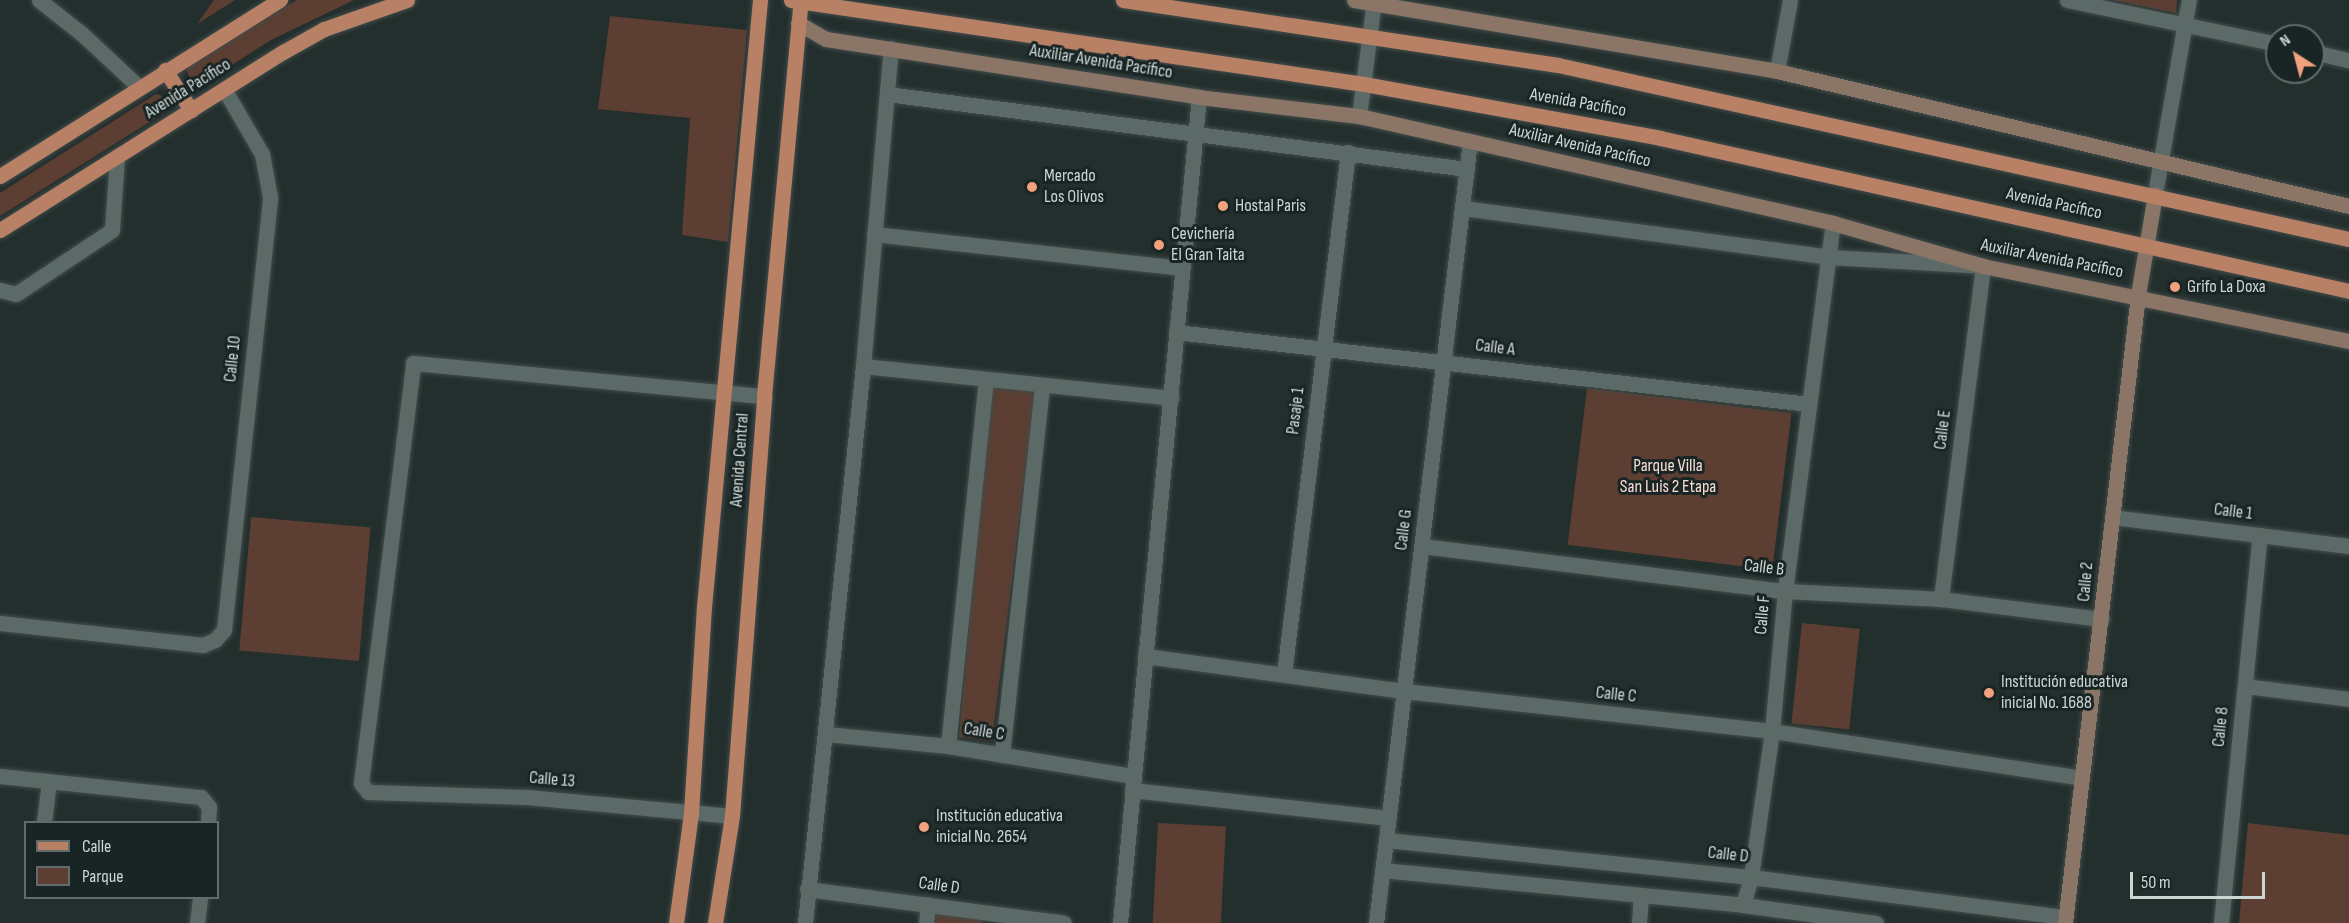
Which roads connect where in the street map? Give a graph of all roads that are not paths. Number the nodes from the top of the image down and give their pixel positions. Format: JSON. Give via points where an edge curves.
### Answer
{"nodes":[{"id":1,"x":39,"y":0,"type":"edge"},
{"id":2,"x":280,"y":0,"type":"edge"},
{"id":3,"x":407,"y":0,"type":"edge"},
{"id":4,"x":760,"y":0,"type":"edge"},
{"id":5,"x":798,"y":0,"type":"edge"},
{"id":6,"x":1123,"y":0,"type":"edge"},
{"id":7,"x":1354,"y":0,"type":"edge"},
{"id":8,"x":1790,"y":0,"type":"edge"},
{"id":9,"x":2067,"y":0,"type":"edge"},
{"id":10,"x":2189,"y":0,"type":"edge"},
{"id":11,"x":1374,"y":1,"type":"edge"},
{"id":12,"x":798,"y":23,"type":"junction"},
{"id":13,"x":2184,"y":24,"type":"junction"},
{"id":14,"x":1369,"y":39,"type":"junction"},
{"id":15,"x":2265,"y":41,"type":"edge"},
{"id":16,"x":891,"y":48,"type":"junction"},
{"id":17,"x":2325,"y":55,"type":"edge"},
{"id":18,"x":2349,"y":60,"type":"edge"},
{"id":19,"x":165,"y":70,"type":"junction"},
{"id":20,"x":1777,"y":71,"type":"junction"},
{"id":21,"x":1364,"y":84,"type":"junction"},
{"id":22,"x":139,"y":87,"type":"junction"},
{"id":23,"x":224,"y":89,"type":"junction"},
{"id":24,"x":887,"y":94,"type":"junction"},
{"id":25,"x":1199,"y":97,"type":"junction"},
{"id":26,"x":191,"y":110,"type":"junction"},
{"id":27,"x":1359,"y":116,"type":"junction"},
{"id":28,"x":1195,"y":135,"type":"junction"},
{"id":29,"x":1470,"y":141,"type":"junction"},
{"id":30,"x":1348,"y":152,"type":"junction"},
{"id":31,"x":117,"y":157,"type":"junction"},
{"id":32,"x":2160,"y":164,"type":"junction"},
{"id":33,"x":1467,"y":169,"type":"junction"},
{"id":34,"x":2,"y":172,"type":"edge"},
{"id":35,"x":2155,"y":194,"type":"junction"},
{"id":36,"x":2349,"y":206,"type":"edge"},
{"id":37,"x":1462,"y":207,"type":"junction"},
{"id":38,"x":1833,"y":223,"type":"junction"},
{"id":39,"x":0,"y":230,"type":"edge"},
{"id":40,"x":874,"y":234,"type":"junction"},
{"id":41,"x":2349,"y":239,"type":"edge"},
{"id":42,"x":2145,"y":244,"type":"junction"},
{"id":43,"x":1829,"y":257,"type":"junction"},
{"id":44,"x":1983,"y":266,"type":"junction"},
{"id":45,"x":1182,"y":268,"type":"junction"},
{"id":46,"x":0,"y":290,"type":"edge"},
{"id":47,"x":2349,"y":291,"type":"edge"},
{"id":48,"x":2138,"y":295,"type":"junction"},
{"id":49,"x":1176,"y":332,"type":"junction"},
{"id":50,"x":2349,"y":341,"type":"edge"},
{"id":51,"x":1323,"y":348,"type":"junction"},
{"id":52,"x":1444,"y":362,"type":"junction"},
{"id":53,"x":863,"y":366,"type":"junction"},
{"id":54,"x":986,"y":379,"type":"junction"},
{"id":55,"x":1042,"y":385,"type":"junction"},
{"id":56,"x":726,"y":392,"type":"junction"},
{"id":57,"x":764,"y":396,"type":"junction"},
{"id":58,"x":1171,"y":398,"type":"junction"},
{"id":59,"x":1809,"y":404,"type":"junction"},
{"id":60,"x":2112,"y":517,"type":"junction"},
{"id":61,"x":2260,"y":535,"type":"junction"},
{"id":62,"x":1422,"y":546,"type":"junction"},
{"id":63,"x":2349,"y":546,"type":"edge"},
{"id":64,"x":1785,"y":591,"type":"junction"},
{"id":65,"x":1941,"y":599,"type":"junction"},
{"id":66,"x":2102,"y":619,"type":"junction"},
{"id":67,"x":0,"y":623,"type":"edge"},
{"id":68,"x":1145,"y":656,"type":"junction"},
{"id":69,"x":1284,"y":674,"type":"junction"},
{"id":70,"x":2245,"y":686,"type":"junction"},
{"id":71,"x":1404,"y":691,"type":"junction"},
{"id":72,"x":2349,"y":699,"type":"edge"},
{"id":73,"x":1772,"y":732,"type":"junction"},
{"id":74,"x":826,"y":734,"type":"junction"},
{"id":75,"x":948,"y":746,"type":"junction"},
{"id":76,"x":1002,"y":755,"type":"junction"},
{"id":77,"x":0,"y":776,"type":"edge"},
{"id":78,"x":2082,"y":778,"type":"junction"},
{"id":79,"x":49,"y":781,"type":"junction"},
{"id":80,"x":1133,"y":783,"type":"junction"},
{"id":81,"x":691,"y":813,"type":"junction"},
{"id":82,"x":732,"y":816,"type":"junction"},
{"id":83,"x":1388,"y":818,"type":"junction"},
{"id":84,"x":44,"y":821,"type":"edge"},
{"id":85,"x":208,"y":821,"type":"edge"},
{"id":86,"x":1386,"y":840,"type":"junction"},
{"id":87,"x":1382,"y":870,"type":"junction"},
{"id":88,"x":1751,"y":877,"type":"junction"},
{"id":89,"x":807,"y":889,"type":"junction"},
{"id":90,"x":1641,"y":895,"type":"junction"},
{"id":91,"x":200,"y":899,"type":"edge"},
{"id":92,"x":928,"y":904,"type":"junction"},
{"id":93,"x":1743,"y":905,"type":"junction"},
{"id":94,"x":988,"y":918,"type":"edge"},
{"id":95,"x":2065,"y":920,"type":"edge"},
{"id":96,"x":197,"y":923,"type":"edge"},
{"id":97,"x":676,"y":923,"type":"edge"},
{"id":98,"x":716,"y":923,"type":"edge"},
{"id":99,"x":804,"y":923,"type":"edge"},
{"id":100,"x":926,"y":923,"type":"edge"},
{"id":101,"x":1064,"y":923,"type":"edge"},
{"id":102,"x":1120,"y":923,"type":"edge"},
{"id":103,"x":1376,"y":923,"type":"edge"},
{"id":104,"x":1639,"y":923,"type":"edge"},
{"id":105,"x":1876,"y":923,"type":"edge"},
{"id":106,"x":2221,"y":923,"type":"edge"}],
"edges":[{"from":1,"to":22,"type":"street"},
{"from":2,"to":19,"type":"main road","name":"Avenida Pacífico"},
{"from":3,"to":23,"type":"main road","name":"Avenida Pacífico","via":[[324,29]]},
{"from":4,"to":56,"type":"main road","name":"Avenida Central"},
{"from":5,"to":12,"type":"main road","name":"Avenida Central"},
{"from":5,"to":21,"type":"main road","name":"Avenida Pacífico"},
{"from":6,"to":14,"type":"main road","name":"Avenida Pacífico"},
{"from":7,"to":11,"type":"main road"},
{"from":8,"to":20,"type":"street"},
{"from":9,"to":13,"type":"street"},
{"from":10,"to":13,"type":"street"},
{"from":11,"to":14,"type":"street"},
{"from":11,"to":20,"type":"main road"},
{"from":12,"to":16,"type":"main road","name":"Auxiliar Avenida Pacífico","via":[[826,39]]},
{"from":12,"to":57,"type":"main road","name":"Avenida Central"},
{"from":13,"to":15,"type":"street"},
{"from":13,"to":32,"type":"street"},
{"from":14,"to":21,"type":"street"},
{"from":14,"to":35,"type":"main road","name":"Avenida Pacífico","via":[[1558,65]]},
{"from":16,"to":24,"type":"street"},
{"from":16,"to":25,"type":"main road","name":"Auxiliar Avenida Pacífico"},
{"from":17,"to":18,"type":"street"},
{"from":19,"to":22,"type":"main road","name":"Avenida Pacífico"},
{"from":19,"to":26,"type":"main road"},
{"from":20,"to":32,"type":"main road"},
{"from":21,"to":27,"type":"street"},
{"from":21,"to":42,"type":"main road","name":"Avenida Pacífico","via":[[1660,138]]},
{"from":22,"to":34,"type":"main road","name":"Avenida Pacífico"},
{"from":23,"to":26,"type":"main road","name":"Avenida Pacífico"},
{"from":23,"to":67,"type":"street","name":"Calle 10","via":[[262,154],[270,197],[224,628],[214,640],[203,645]]},
{"from":24,"to":28,"type":"street"},
{"from":24,"to":40,"type":"street"},
{"from":25,"to":27,"type":"main road","name":"Auxiliar Avenida Pacífico"},
{"from":25,"to":28,"type":"street"},
{"from":26,"to":31,"type":"main road","name":"Avenida Pacífico"},
{"from":27,"to":29,"type":"main road","name":"Auxiliar Avenida Pacífico"},
{"from":28,"to":30,"type":"street"},
{"from":28,"to":45,"type":"street"},
{"from":29,"to":33,"type":"street","name":"Calle G"},
{"from":29,"to":38,"type":"main road","name":"Auxiliar Avenida Pacífico"},
{"from":30,"to":33,"type":"street"},
{"from":30,"to":51,"type":"street","name":"Pasaje 1"},
{"from":31,"to":39,"type":"main road","name":"Avenida Pacífico"},
{"from":31,"to":46,"type":"street","via":[[112,230],[16,294]]},
{"from":32,"to":35,"type":"street"},
{"from":32,"to":36,"type":"main road"},
{"from":33,"to":37,"type":"street","name":"Calle G"},
{"from":35,"to":41,"type":"main road","name":"Avenida Pacífico"},
{"from":35,"to":42,"type":"main road","name":"Calle 2"},
{"from":37,"to":43,"type":"street"},
{"from":37,"to":52,"type":"street","name":"Calle G"},
{"from":38,"to":43,"type":"street","name":"Calle F"},
{"from":38,"to":44,"type":"main road","name":"Auxiliar Avenida Pacífico"},
{"from":40,"to":45,"type":"street"},
{"from":40,"to":53,"type":"street"},
{"from":42,"to":47,"type":"main road","name":"Avenida Pacífico"},
{"from":42,"to":48,"type":"main road","name":"Calle 2"},
{"from":43,"to":44,"type":"street"},
{"from":43,"to":59,"type":"street","name":"Calle F"},
{"from":44,"to":48,"type":"main road","name":"Auxiliar Avenida Pacífico"},
{"from":44,"to":65,"type":"street","name":"Calle E"},
{"from":45,"to":49,"type":"street"},
{"from":48,"to":50,"type":"main road","name":"Auxiliar Avenida Pacífico"},
{"from":48,"to":60,"type":"main road","name":"Calle 2"},
{"from":49,"to":51,"type":"street","name":"Calle A"},
{"from":49,"to":58,"type":"street"},
{"from":51,"to":52,"type":"street","name":"Calle A"},
{"from":51,"to":69,"type":"street","name":"Pasaje 1"},
{"from":52,"to":59,"type":"street","name":"Calle A"},
{"from":52,"to":62,"type":"street","name":"Calle G"},
{"from":53,"to":54,"type":"street"},
{"from":53,"to":74,"type":"street"},
{"from":54,"to":55,"type":"street"},
{"from":54,"to":75,"type":"street"},
{"from":55,"to":58,"type":"street"},
{"from":55,"to":76,"type":"street"},
{"from":56,"to":57,"type":"street"},
{"from":56,"to":81,"type":"main road","name":"Avenida Central","via":[[704,607]]},
{"from":56,"to":81,"type":"street","name":"Calle 13","via":[[413,363],[361,783],[368,792],[527,797]]},
{"from":57,"to":82,"type":"main road","name":"Avenida Central"},
{"from":58,"to":68,"type":"street"},
{"from":59,"to":64,"type":"street","name":"Calle F"},
{"from":60,"to":61,"type":"street","name":"Calle 1"},
{"from":60,"to":66,"type":"main road","name":"Calle 2"},
{"from":61,"to":63,"type":"street","name":"Calle 1"},
{"from":61,"to":70,"type":"street","name":"Calle 8"},
{"from":62,"to":64,"type":"street","name":"Calle B"},
{"from":62,"to":71,"type":"street","name":"Calle G"},
{"from":64,"to":65,"type":"street","name":"Calle B"},
{"from":64,"to":73,"type":"street","name":"Calle F"},
{"from":65,"to":66,"type":"street","name":"Calle B"},
{"from":66,"to":78,"type":"main road","name":"Calle 2"},
{"from":68,"to":69,"type":"street","name":"Calle C"},
{"from":68,"to":80,"type":"street"},
{"from":69,"to":71,"type":"street","name":"Calle C"},
{"from":70,"to":72,"type":"street"},
{"from":70,"to":106,"type":"street","name":"Calle 8"},
{"from":71,"to":73,"type":"street","name":"Calle C"},
{"from":71,"to":83,"type":"street","name":"Calle G"},
{"from":73,"to":78,"type":"street","name":"Calle C"},
{"from":73,"to":88,"type":"street","name":"Calle F"},
{"from":74,"to":75,"type":"street","name":"Calle C"},
{"from":74,"to":89,"type":"street"},
{"from":75,"to":76,"type":"street","name":"Calle C"},
{"from":76,"to":80,"type":"street","name":"Calle C"},
{"from":77,"to":79,"type":"street"},
{"from":78,"to":95,"type":"main road","name":"Calle 2"},
{"from":79,"to":84,"type":"street"},
{"from":79,"to":85,"type":"street","via":[[201,797],[209,807]]},
{"from":80,"to":83,"type":"street"},
{"from":80,"to":102,"type":"street"},
{"from":81,"to":82,"type":"street","name":"Calle 13"},
{"from":81,"to":97,"type":"main road","name":"Avenida Central"},
{"from":82,"to":98,"type":"main road","name":"Avenida Central"},
{"from":83,"to":86,"type":"street","name":"Calle G"},
{"from":86,"to":87,"type":"street","name":"Calle G"},
{"from":86,"to":88,"type":"street","name":"Calle D"},
{"from":87,"to":90,"type":"street"},
{"from":87,"to":103,"type":"street","name":"Calle G"},
{"from":88,"to":93,"type":"street","name":"Calle F"},
{"from":88,"to":95,"type":"street","name":"Calle D"},
{"from":89,"to":92,"type":"street","name":"Calle D"},
{"from":89,"to":99,"type":"street"},
{"from":90,"to":93,"type":"street"},
{"from":90,"to":104,"type":"street"},
{"from":91,"to":96,"type":"street"},
{"from":92,"to":94,"type":"street","name":"Calle D"},
{"from":92,"to":100,"type":"street"},
{"from":93,"to":105,"type":"street"},
{"from":94,"to":101,"type":"street","name":"Calle D"}]}
